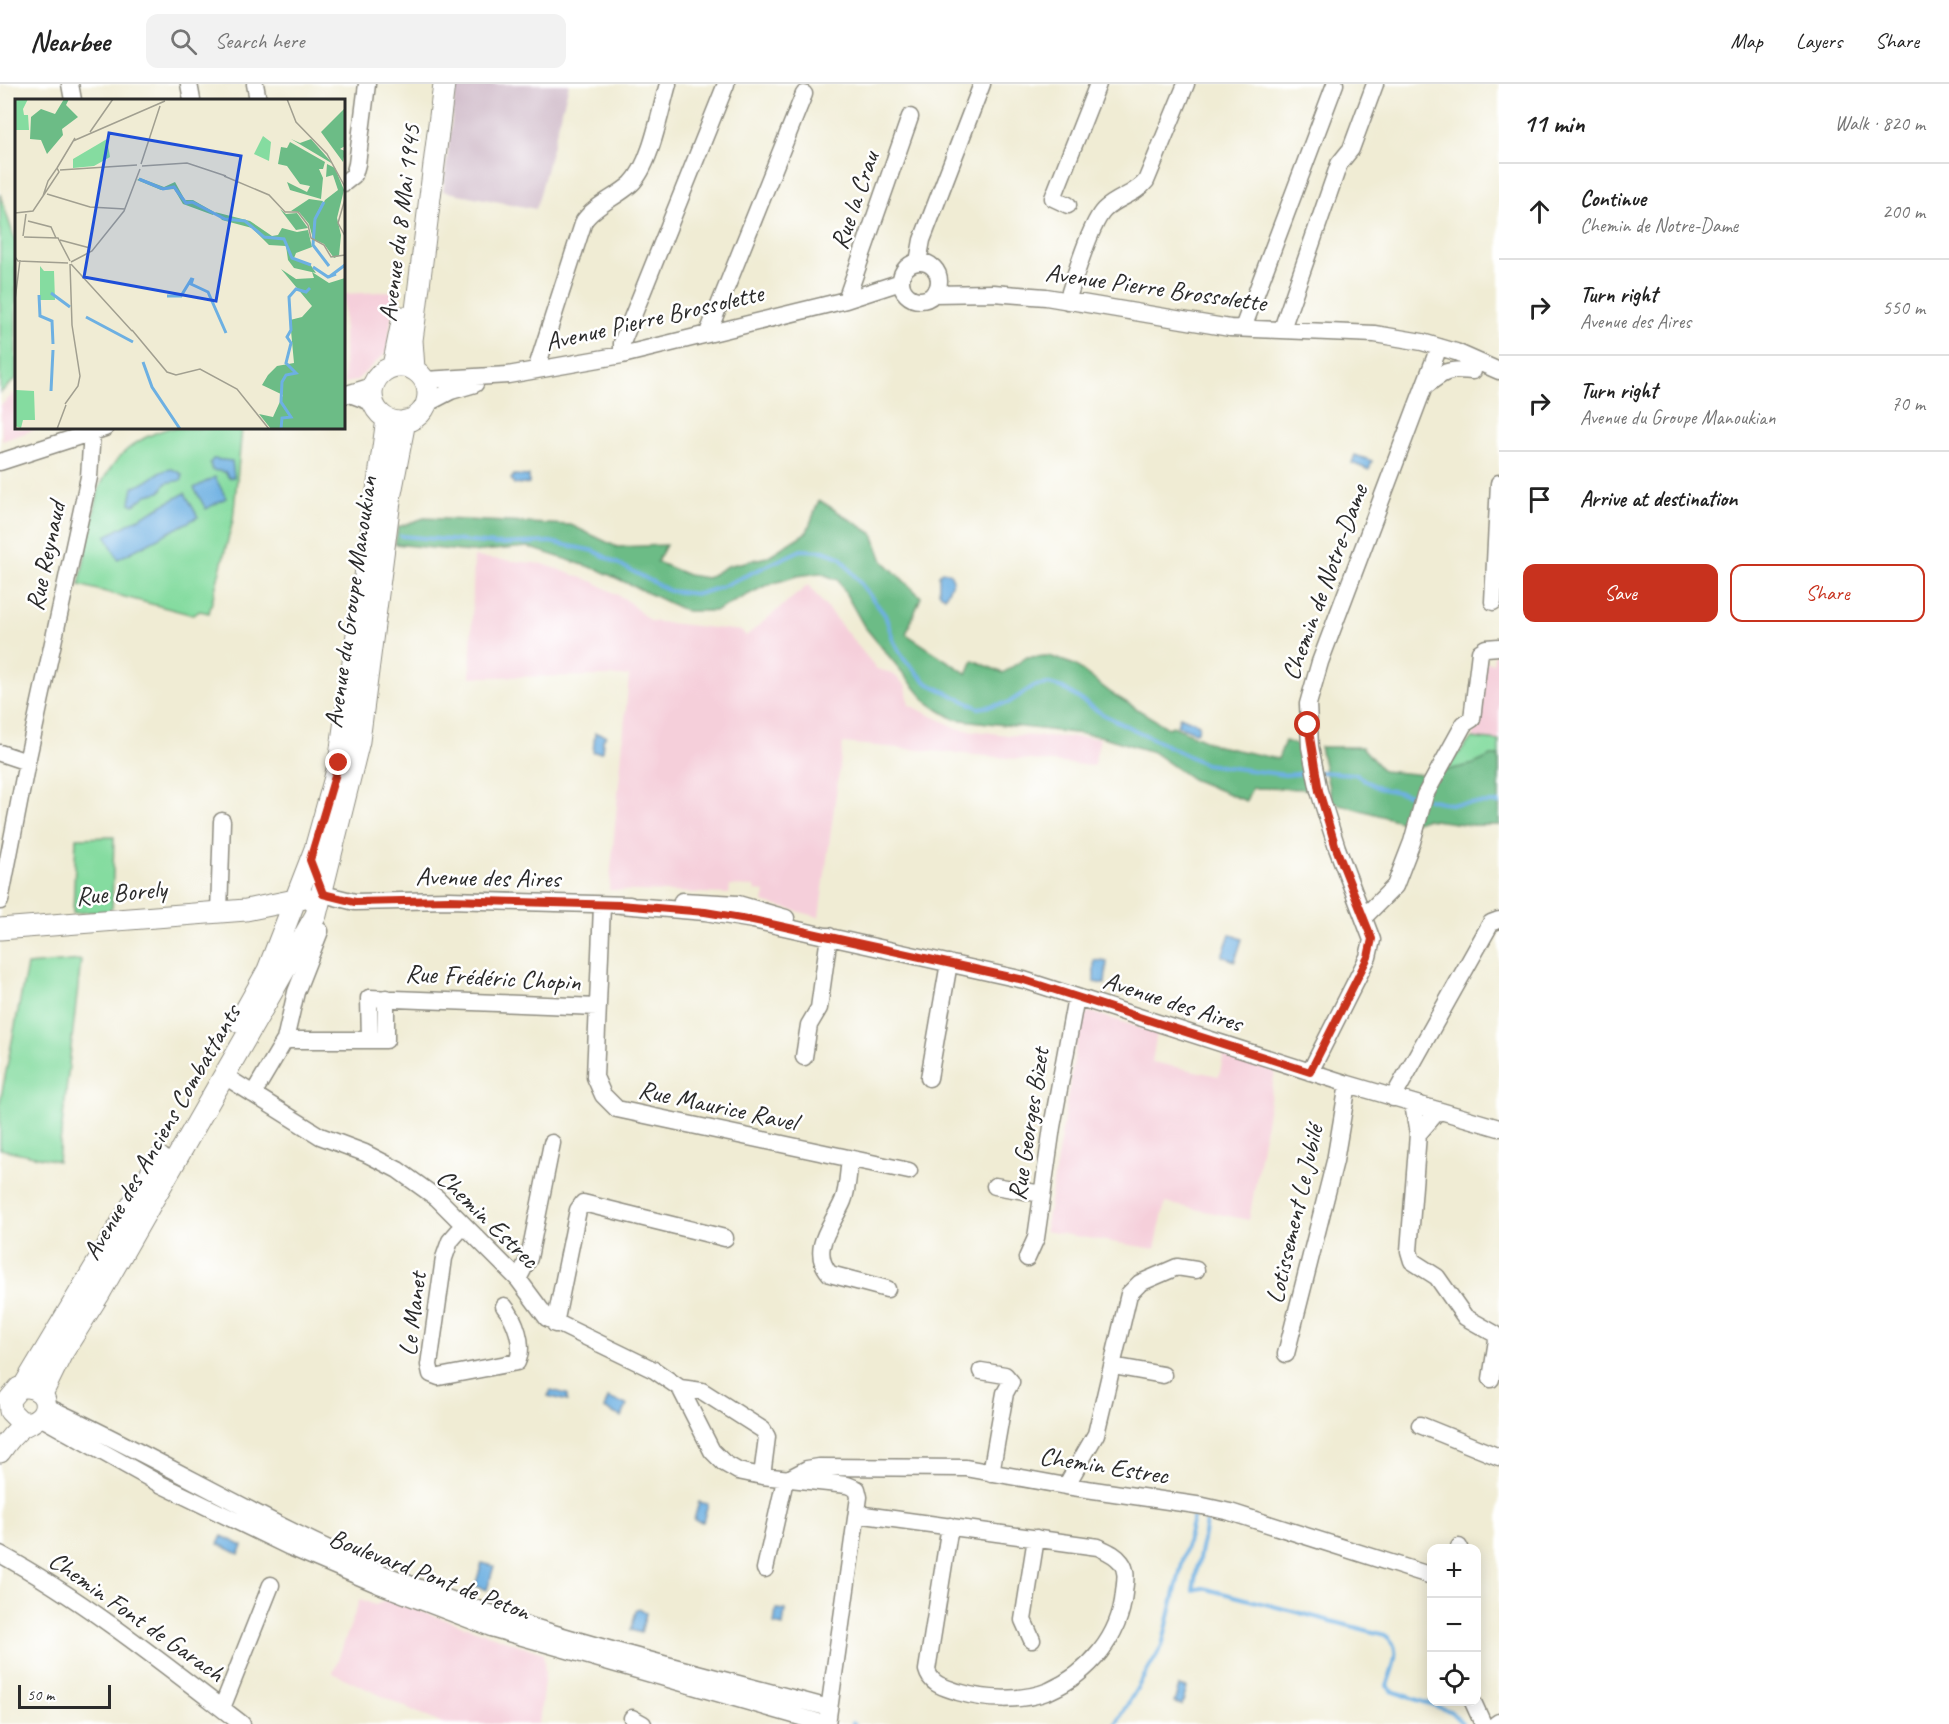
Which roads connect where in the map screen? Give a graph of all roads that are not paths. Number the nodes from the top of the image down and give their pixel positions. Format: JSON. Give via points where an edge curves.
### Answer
{"nodes":[{"id":1,"x":70,"y":84,"type":"edge"},
{"id":2,"x":189,"y":84,"type":"edge"},
{"id":3,"x":255,"y":84,"type":"edge"},
{"id":4,"x":367,"y":84,"type":"edge"},
{"id":5,"x":432,"y":84,"type":"edge"},
{"id":6,"x":444,"y":84,"type":"edge"},
{"id":7,"x":668,"y":84,"type":"edge"},
{"id":8,"x":726,"y":84,"type":"edge"},
{"id":9,"x":982,"y":84,"type":"edge"},
{"id":10,"x":1098,"y":84,"type":"edge"},
{"id":11,"x":1186,"y":84,"type":"edge"},
{"id":12,"x":1335,"y":84,"type":"edge"},
{"id":13,"x":1375,"y":84,"type":"edge"},
{"id":14,"x":804,"y":94,"type":"dead end"},
{"id":15,"x":73,"y":99,"type":"edge"},
{"id":16,"x":192,"y":99,"type":"edge"},
{"id":17,"x":258,"y":99,"type":"edge"},
{"id":18,"x":910,"y":117,"type":"dead end"},
{"id":19,"x":345,"y":182,"type":"edge"},
{"id":20,"x":425,"y":186,"type":"junction"},
{"id":21,"x":1068,"y":205,"type":"dead end"},
{"id":22,"x":918,"y":262,"type":"junction"},
{"id":23,"x":936,"y":286,"type":"junction"},
{"id":24,"x":904,"y":288,"type":"junction"},
{"id":25,"x":846,"y":300,"type":"junction"},
{"id":26,"x":1067,"y":301,"type":"junction"},
{"id":27,"x":1243,"y":328,"type":"junction"},
{"id":28,"x":1282,"y":329,"type":"junction"},
{"id":29,"x":708,"y":333,"type":"junction"},
{"id":30,"x":1437,"y":352,"type":"junction"},
{"id":31,"x":622,"y":355,"type":"junction"},
{"id":32,"x":393,"y":366,"type":"junction"},
{"id":33,"x":536,"y":370,"type":"junction"},
{"id":34,"x":1473,"y":371,"type":"junction"},
{"id":35,"x":1499,"y":371,"type":"edge"},
{"id":36,"x":420,"y":374,"type":"junction"},
{"id":37,"x":508,"y":375,"type":"junction"},
{"id":38,"x":1499,"y":382,"type":"edge"},
{"id":39,"x":1423,"y":387,"type":"junction"},
{"id":40,"x":346,"y":395,"type":"edge"},
{"id":41,"x":426,"y":404,"type":"junction"},
{"id":42,"x":385,"y":407,"type":"junction"},
{"id":43,"x":98,"y":429,"type":"edge"},
{"id":44,"x":60,"y":440,"type":"junction"},
{"id":45,"x":0,"y":462,"type":"edge"},
{"id":46,"x":88,"y":468,"type":"junction"},
{"id":47,"x":1499,"y":483,"type":"edge"},
{"id":48,"x":1493,"y":602,"type":"dead end"},
{"id":49,"x":1492,"y":648,"type":"edge"},
{"id":50,"x":0,"y":753,"type":"edge"},
{"id":51,"x":27,"y":762,"type":"junction"},
{"id":52,"x":222,"y":821,"type":"dead end"},
{"id":53,"x":310,"y":860,"type":"junction"},
{"id":54,"x":1,"y":890,"type":"edge"},
{"id":55,"x":602,"y":906,"type":"junction"},
{"id":56,"x":287,"y":908,"type":"junction"},
{"id":57,"x":219,"y":912,"type":"junction"},
{"id":58,"x":323,"y":913,"type":"junction"},
{"id":59,"x":1365,"y":916,"type":"junction"},
{"id":60,"x":1499,"y":920,"type":"edge"},
{"id":61,"x":0,"y":929,"type":"edge"},
{"id":62,"x":829,"y":936,"type":"junction"},
{"id":63,"x":297,"y":948,"type":"junction"},
{"id":64,"x":949,"y":963,"type":"junction"},
{"id":65,"x":1076,"y":997,"type":"junction"},
{"id":66,"x":598,"y":1007,"type":"junction"},
{"id":67,"x":290,"y":1040,"type":"junction"},
{"id":68,"x":804,"y":1057,"type":"dead end"},
{"id":69,"x":1310,"y":1072,"type":"junction"},
{"id":70,"x":223,"y":1076,"type":"junction"},
{"id":71,"x":929,"y":1078,"type":"dead end"},
{"id":72,"x":1348,"y":1084,"type":"junction"},
{"id":73,"x":253,"y":1094,"type":"junction"},
{"id":74,"x":1393,"y":1098,"type":"junction"},
{"id":75,"x":1413,"y":1104,"type":"junction"},
{"id":76,"x":1437,"y":1112,"type":"junction"},
{"id":77,"x":1499,"y":1128,"type":"edge"},
{"id":78,"x":1418,"y":1134,"type":"junction"},
{"id":79,"x":552,"y":1143,"type":"dead end"},
{"id":80,"x":850,"y":1159,"type":"junction"},
{"id":81,"x":909,"y":1170,"type":"dead end"},
{"id":82,"x":995,"y":1186,"type":"dead end"},
{"id":83,"x":1042,"y":1194,"type":"junction"},
{"id":84,"x":464,"y":1225,"type":"junction"},
{"id":85,"x":725,"y":1238,"type":"dead end"},
{"id":86,"x":1028,"y":1258,"type":"dead end"},
{"id":87,"x":1196,"y":1270,"type":"dead end"},
{"id":88,"x":518,"y":1279,"type":"junction"},
{"id":89,"x":887,"y":1288,"type":"dead end"},
{"id":90,"x":504,"y":1306,"type":"dead end"},
{"id":91,"x":555,"y":1324,"type":"junction"},
{"id":92,"x":1286,"y":1354,"type":"dead end"},
{"id":93,"x":1113,"y":1366,"type":"junction"},
{"id":94,"x":981,"y":1371,"type":"dead end"},
{"id":95,"x":1163,"y":1375,"type":"dead end"},
{"id":96,"x":1491,"y":1379,"type":"dead end"},
{"id":97,"x":680,"y":1388,"type":"junction"},
{"id":98,"x":22,"y":1404,"type":"edge"},
{"id":99,"x":1420,"y":1425,"type":"dead end"},
{"id":100,"x":0,"y":1435,"type":"edge"},
{"id":101,"x":0,"y":1452,"type":"edge"},
{"id":102,"x":1499,"y":1457,"type":"edge"},
{"id":103,"x":991,"y":1473,"type":"junction"},
{"id":104,"x":762,"y":1476,"type":"junction"},
{"id":105,"x":785,"y":1480,"type":"junction"},
{"id":106,"x":1066,"y":1486,"type":"junction"},
{"id":107,"x":857,"y":1514,"type":"junction"},
{"id":108,"x":950,"y":1526,"type":"junction"},
{"id":109,"x":1036,"y":1538,"type":"junction"},
{"id":110,"x":0,"y":1554,"type":"edge"},
{"id":111,"x":765,"y":1569,"type":"dead end"},
{"id":112,"x":1427,"y":1575,"type":"edge"},
{"id":113,"x":271,"y":1585,"type":"dead end"},
{"id":114,"x":1032,"y":1640,"type":"dead end"},
{"id":115,"x":1475,"y":1706,"type":"edge"},
{"id":116,"x":222,"y":1708,"type":"junction"},
{"id":117,"x":827,"y":1718,"type":"edge"},
{"id":118,"x":242,"y":1724,"type":"edge"},
{"id":119,"x":1483,"y":1724,"type":"edge"}],
"edges":[{"from":1,"to":15,"type":"street"},
{"from":2,"to":16,"type":"street"},
{"from":3,"to":17,"type":"street"},
{"from":4,"to":19,"type":"street","via":[[357,164],[354,175]]},
{"from":5,"to":20,"type":"main road","name":"Avenue du 8 Mai 1945"},
{"from":6,"to":20,"type":"main road","name":"Avenue du 8 Mai 1945"},
{"from":7,"to":33,"type":"street","via":[[646,160],[634,181],[584,221]]},
{"from":8,"to":31,"type":"street","via":[[622,343]]},
{"from":9,"to":22,"type":"street","via":[[922,240]]},
{"from":10,"to":21,"type":"street","via":[[1053,198]]},
{"from":11,"to":26,"type":"street","via":[[1146,181],[1110,205],[1096,220]]},
{"from":12,"to":27,"type":"street"},
{"from":13,"to":28,"type":"street","via":[[1351,148],[1339,164]]},
{"from":14,"to":29,"type":"street"},
{"from":18,"to":25,"type":"street","name":"Rue la Crau"},
{"from":20,"to":32,"type":"main road","name":"Avenue du 8 Mai 1945"},
{"from":20,"to":36,"type":"main road","name":"Avenue du 8 Mai 1945","via":[[412,340]]},
{"from":22,"to":23,"type":"street","via":[[929,264]]},
{"from":22,"to":24,"type":"street","via":[[908,267]]},
{"from":23,"to":24,"type":"street","via":[[922,300]]},
{"from":23,"to":26,"type":"street","name":"Avenue Pierre Brossolette"},
{"from":24,"to":25,"type":"street","name":"Avenue Pierre Brossolette"},
{"from":25,"to":29,"type":"street","name":"Avenue Pierre Brossolette"},
{"from":26,"to":27,"type":"street","name":"Avenue Pierre Brossolette"},
{"from":27,"to":28,"type":"street","name":"Avenue Pierre Brossolette"},
{"from":28,"to":30,"type":"street","name":"Avenue Pierre Brossolette","via":[[1349,333]]},
{"from":29,"to":31,"type":"street","name":"Avenue Pierre Brossolette"},
{"from":30,"to":34,"type":"street","name":"Avenue Pierre Brossolette"},
{"from":30,"to":35,"type":"street","name":"Avenue Pierre Brossolette"},
{"from":30,"to":39,"type":"street","name":"Chemin de Notre-Dame"},
{"from":31,"to":33,"type":"street","name":"Avenue Pierre Brossolette"},
{"from":32,"to":36,"type":"main road","via":[[407,366]]},
{"from":32,"to":42,"type":"main road","via":[[377,378]]},
{"from":33,"to":37,"type":"street","name":"Avenue Pierre Brossolette"},
{"from":34,"to":38,"type":"street","name":"Avenue Pierre Brossolette"},
{"from":34,"to":39,"type":"street","via":[[1454,369]]},
{"from":36,"to":37,"type":"street","name":"Avenue Pierre Brossolette"},
{"from":36,"to":41,"type":"main road","via":[[428,389]]},
{"from":37,"to":41,"type":"street","name":"Avenue Pierre Brossolette","via":[[452,391]]},
{"from":39,"to":59,"type":"street","name":"Chemin de Notre-Dame","via":[[1320,662],[1308,704],[1310,747],[1319,791],[1336,848]]},
{"from":40,"to":42,"type":"street"},
{"from":41,"to":42,"type":"main road","via":[[419,415]]},
{"from":42,"to":53,"type":"main road","name":"Avenue du Groupe Manoukian","via":[[339,763]]},
{"from":42,"to":58,"type":"main road","name":"Avenue du Groupe Manoukian","via":[[389,503],[359,741]]},
{"from":43,"to":44,"type":"street"},
{"from":43,"to":46,"type":"street","name":"Rue Reynaud"},
{"from":44,"to":45,"type":"street"},
{"from":44,"to":46,"type":"street","via":[[79,453]]},
{"from":46,"to":51,"type":"street","name":"Rue Reynaud"},
{"from":47,"to":48,"type":"street"},
{"from":49,"to":59,"type":"street","via":[[1480,652],[1472,719],[1464,724],[1424,798],[1413,842],[1395,886]]},
{"from":50,"to":51,"type":"street"},
{"from":51,"to":54,"type":"street","name":"Rue Reynaud"},
{"from":52,"to":57,"type":"street"},
{"from":53,"to":56,"type":"main road","name":"Avenue du Groupe Manoukian"},
{"from":53,"to":58,"type":"main road"},
{"from":55,"to":58,"type":"street","name":"Avenue des Aires","via":[[449,900],[355,902]]},
{"from":55,"to":62,"type":"street","name":"Avenue des Aires","via":[[705,912]]},
{"from":55,"to":66,"type":"street","name":"Rue Maurice Ravel"},
{"from":56,"to":57,"type":"main road","name":"Rue Borely"},
{"from":56,"to":58,"type":"main road"},
{"from":56,"to":63,"type":"main road"},
{"from":56,"to":98,"type":"main road","name":"Avenue des Anciens Combattants","via":[[268,970]]},
{"from":57,"to":61,"type":"main road","name":"Rue Borely"},
{"from":58,"to":63,"type":"main road","name":"Avenue des Anciens Combattants"},
{"from":58,"to":67,"type":"street","via":[[296,992]]},
{"from":59,"to":69,"type":"street","name":"Chemin de Notre-Dame","via":[[1372,939],[1368,957]]},
{"from":60,"to":74,"type":"street","via":[[1491,923]]},
{"from":62,"to":64,"type":"street","name":"Avenue des Aires"},
{"from":62,"to":68,"type":"street","via":[[819,1008],[809,1024]]},
{"from":63,"to":70,"type":"main road","name":"Avenue des Anciens Combattants"},
{"from":64,"to":65,"type":"street","name":"Avenue des Aires"},
{"from":64,"to":71,"type":"street"},
{"from":65,"to":69,"type":"street","name":"Avenue des Aires"},
{"from":65,"to":83,"type":"street","name":"Rue Georges Bizet"},
{"from":66,"to":67,"type":"street","name":"Rue Frédéric Chopin","via":[[369,998],[370,1039]]},
{"from":66,"to":80,"type":"street","name":"Rue Maurice Ravel","via":[[595,1077],[603,1095],[617,1109]]},
{"from":67,"to":73,"type":"street"},
{"from":69,"to":72,"type":"street","name":"Avenue des Aires"},
{"from":70,"to":73,"type":"street","name":"Chemin Estrec"},
{"from":70,"to":98,"type":"main road","name":"Avenue des Anciens Combattants","via":[[98,1296],[61,1355]]},
{"from":72,"to":74,"type":"street","name":"Avenue des Aires"},
{"from":72,"to":92,"type":"street","name":"Lotissement Le Jubilé","via":[[1335,1161]]},
{"from":73,"to":84,"type":"street","name":"Chemin Estrec","via":[[320,1136],[398,1170],[437,1198]]},
{"from":74,"to":75,"type":"street","name":"Avenue des Aires"},
{"from":75,"to":76,"type":"street","name":"Avenue des Aires"},
{"from":75,"to":78,"type":"street"},
{"from":76,"to":77,"type":"street","name":"Avenue des Aires"},
{"from":76,"to":78,"type":"street"},
{"from":78,"to":96,"type":"street","via":[[1409,1251],[1412,1261],[1437,1277],[1466,1317],[1495,1334]]},
{"from":79,"to":88,"type":"street","via":[[529,1258]]},
{"from":80,"to":81,"type":"street","name":"Rue Maurice Ravel"},
{"from":80,"to":89,"type":"street","via":[[844,1200],[824,1236],[820,1257],[830,1274]]},
{"from":82,"to":83,"type":"street"},
{"from":83,"to":86,"type":"street","name":"Rue Georges Bizet","via":[[1036,1238]]},
{"from":84,"to":88,"type":"street","name":"Chemin Estrec"},
{"from":84,"to":90,"type":"street","name":"Le Manet","via":[[450,1241],[444,1258],[431,1374],[439,1377],[518,1362],[521,1354],[513,1318]]},
{"from":85,"to":91,"type":"street","via":[[583,1203],[578,1210]]},
{"from":87,"to":93,"type":"street","via":[[1177,1267],[1140,1283],[1130,1294]]},
{"from":88,"to":91,"type":"street","name":"Chemin Estrec"},
{"from":91,"to":97,"type":"street","name":"Chemin Estrec","via":[[654,1370]]},
{"from":93,"to":95,"type":"street"},
{"from":93,"to":106,"type":"street","via":[[1096,1434]]},
{"from":94,"to":103,"type":"street","via":[[1005,1375],[1011,1382],[1005,1393]]},
{"from":97,"to":104,"type":"street","name":"Chemin Estrec","via":[[712,1451],[738,1471]]},
{"from":97,"to":104,"type":"street","name":"Chemin Estrec","via":[[702,1391],[763,1430],[767,1437]]},
{"from":98,"to":100,"type":"main road"},
{"from":98,"to":101,"type":"main road","via":[[20,1428]]},
{"from":98,"to":117,"type":"street","name":"Boulevard Pont de Peton","via":[[158,1483],[379,1585],[491,1628]]},
{"from":99,"to":102,"type":"street"},
{"from":103,"to":105,"type":"street","name":"Chemin Estrec","via":[[916,1466],[819,1467]]},
{"from":103,"to":106,"type":"street","name":"Chemin Estrec"},
{"from":104,"to":105,"type":"street","name":"Chemin Estrec"},
{"from":105,"to":107,"type":"street","via":[[847,1485],[860,1497]]},
{"from":105,"to":111,"type":"street"},
{"from":106,"to":112,"type":"street","name":"Chemin Estrec","via":[[1230,1512]]},
{"from":107,"to":108,"type":"street"},
{"from":107,"to":117,"type":"street"},
{"from":108,"to":109,"type":"street"},
{"from":108,"to":109,"type":"street","via":[[927,1670],[929,1679],[937,1685],[972,1696],[1028,1696],[1062,1685],[1094,1659],[1118,1622],[1126,1572],[1121,1562],[1098,1547]]},
{"from":109,"to":114,"type":"street","via":[[1023,1620]]},
{"from":110,"to":116,"type":"street","name":"Chemin Font de Garach","via":[[46,1580],[140,1645]]},
{"from":113,"to":116,"type":"street"},
{"from":115,"to":119,"type":"street"},
{"from":116,"to":118,"type":"street","name":"Chemin Font de Garach"}]}
